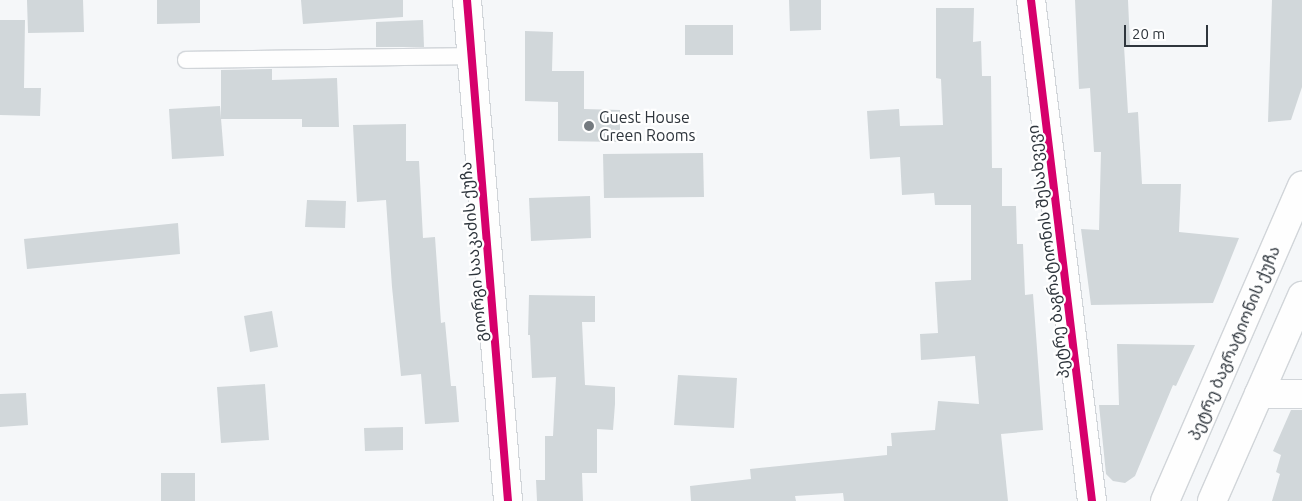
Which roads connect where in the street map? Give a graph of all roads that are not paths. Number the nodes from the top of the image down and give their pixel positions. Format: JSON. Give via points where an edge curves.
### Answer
{"nodes":[{"id":1,"x":467,"y":0,"type":"edge"},
{"id":2,"x":1031,"y":0,"type":"edge"},
{"id":3,"x":471,"y":56,"type":"junction"},
{"id":4,"x":186,"y":60,"type":"dead end"},
{"id":5,"x":1302,"y":186,"type":"edge"},
{"id":6,"x":1302,"y":296,"type":"edge"},
{"id":7,"x":1259,"y":394,"type":"junction"},
{"id":8,"x":1302,"y":394,"type":"edge"},
{"id":9,"x":508,"y":501,"type":"edge"},
{"id":10,"x":1092,"y":501,"type":"edge"},
{"id":11,"x":1165,"y":501,"type":"edge"},
{"id":12,"x":1212,"y":501,"type":"edge"}],
"edges":[{"from":1,"to":3,"type":"street","name":"გიორგი სააკაძის ქუჩა"},
{"from":2,"to":10,"type":"street","name":"პეტრე ბაგრატიონის შესახვევი"},
{"from":3,"to":4,"type":"lane"},
{"from":3,"to":9,"type":"street","name":"გიორგი სააკაძის ქუჩა"},
{"from":5,"to":11,"type":"street","name":"პეტრე ბაგრატიონის ქუჩა"},
{"from":6,"to":7,"type":"street"},
{"from":7,"to":8,"type":"street"},
{"from":7,"to":12,"type":"street"}]}
